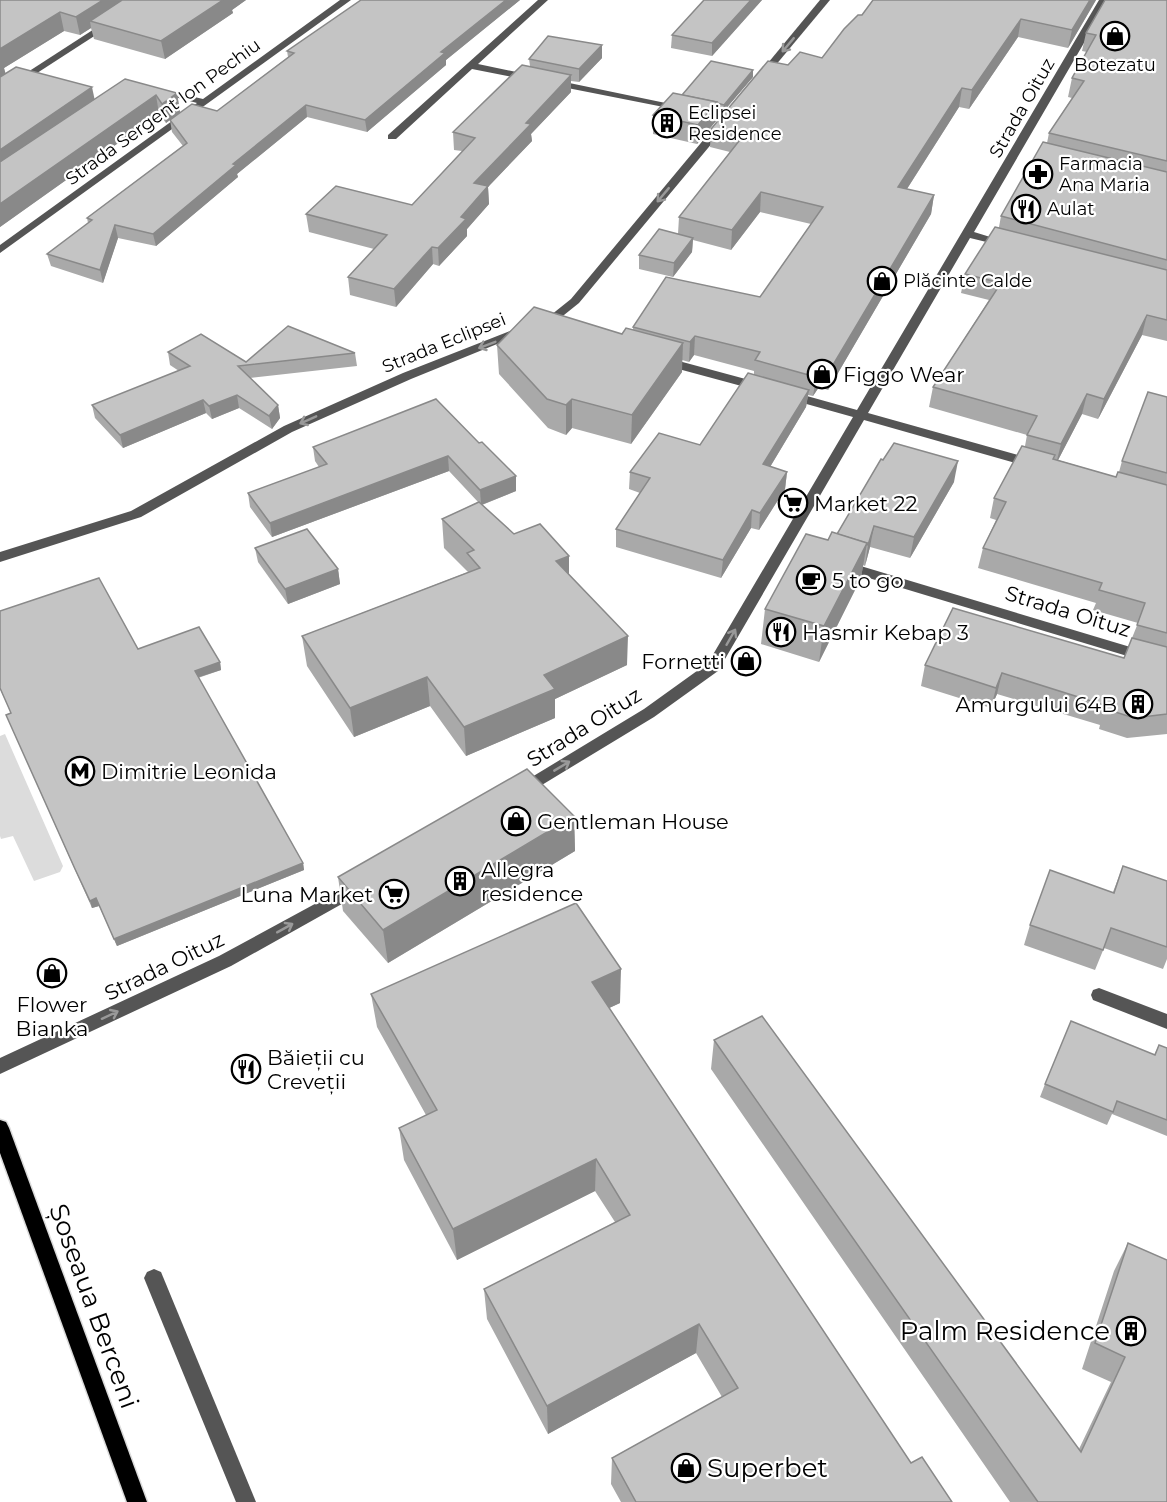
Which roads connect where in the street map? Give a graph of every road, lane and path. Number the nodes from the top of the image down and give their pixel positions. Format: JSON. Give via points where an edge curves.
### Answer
{"nodes":[{"id":1,"x":145,"y":0,"type":"edge"},
{"id":2,"x":346,"y":0,"type":"edge"},
{"id":3,"x":543,"y":0,"type":"edge"},
{"id":4,"x":825,"y":0,"type":"edge"},
{"id":5,"x":1099,"y":1,"type":"edge"},
{"id":6,"x":471,"y":66,"type":"junction"},
{"id":7,"x":757,"y":82,"type":"edge"},
{"id":8,"x":143,"y":86,"type":"edge"},
{"id":9,"x":0,"y":94,"type":"edge"},
{"id":10,"x":205,"y":102,"type":"junction"},
{"id":11,"x":692,"y":111,"type":"edge"},
{"id":12,"x":726,"y":114,"type":"edge"},
{"id":13,"x":392,"y":137,"type":"dead end"},
{"id":14,"x":969,"y":234,"type":"junction"},
{"id":15,"x":1024,"y":248,"type":"edge"},
{"id":16,"x":0,"y":250,"type":"edge"},
{"id":17,"x":537,"y":326,"type":"junction"},
{"id":18,"x":559,"y":332,"type":"edge"},
{"id":19,"x":649,"y":356,"type":"edge"},
{"id":20,"x":862,"y":415,"type":"junction"},
{"id":21,"x":1052,"y":469,"type":"edge"},
{"id":22,"x":784,"y":548,"type":"junction"},
{"id":23,"x":800,"y":553,"type":"edge"},
{"id":24,"x":0,"y":557,"type":"edge"},
{"id":25,"x":834,"y":563,"type":"edge"},
{"id":26,"x":1167,"y":663,"type":"edge"},
{"id":27,"x":510,"y":797,"type":"edge"},
{"id":28,"x":367,"y":881,"type":"edge"},
{"id":29,"x":1099,"y":995,"type":"dead end"},
{"id":30,"x":1167,"y":1022,"type":"edge"},
{"id":31,"x":0,"y":1066,"type":"edge"},
{"id":32,"x":0,"y":1128,"type":"edge"},
{"id":33,"x":154,"y":1278,"type":"dead end"},
{"id":34,"x":137,"y":1502,"type":"edge"},
{"id":35,"x":246,"y":1502,"type":"edge"}],
"edges":[{"from":1,"to":9,"type":"street"},
{"from":2,"to":10,"type":"street","name":"Strada Sergent Ion Pechiu"},
{"from":3,"to":6,"type":"street"},
{"from":4,"to":7,"type":"street","one_way":true},
{"from":5,"to":14,"type":"street","name":"Strada Oituz","via":[[1023,152]]},
{"from":6,"to":11,"type":"street"},
{"from":6,"to":13,"type":"street"},
{"from":8,"to":10,"type":"street"},
{"from":10,"to":16,"type":"street","name":"Strada Sergent Ion Pechiu"},
{"from":12,"to":17,"type":"street","name":"Strada Eclipsei","one_way":true,"via":[[575,301]]},
{"from":14,"to":15,"type":"street"},
{"from":14,"to":20,"type":"street","name":"Strada Oituz"},
{"from":17,"to":18,"type":"street"},
{"from":17,"to":24,"type":"street","name":"Strada Eclipsei","one_way":true,"via":[[407,376],[288,429],[136,514]]},
{"from":19,"to":20,"type":"street"},
{"from":20,"to":21,"type":"street"},
{"from":20,"to":22,"type":"street","name":"Strada Oituz"},
{"from":22,"to":23,"type":"street"},
{"from":27,"to":22,"type":"street","name":"Strada Oituz","one_way":true,"via":[[649,713],[713,668]]},
{"from":25,"to":26,"type":"street","name":"Strada Oituz"},
{"from":31,"to":28,"type":"street","name":"Strada Oituz","one_way":true,"via":[[225,961]]},
{"from":29,"to":30,"type":"street"},
{"from":32,"to":34,"type":"main road","name":"Șoseaua Berceni"},
{"from":33,"to":35,"type":"street"}]}
